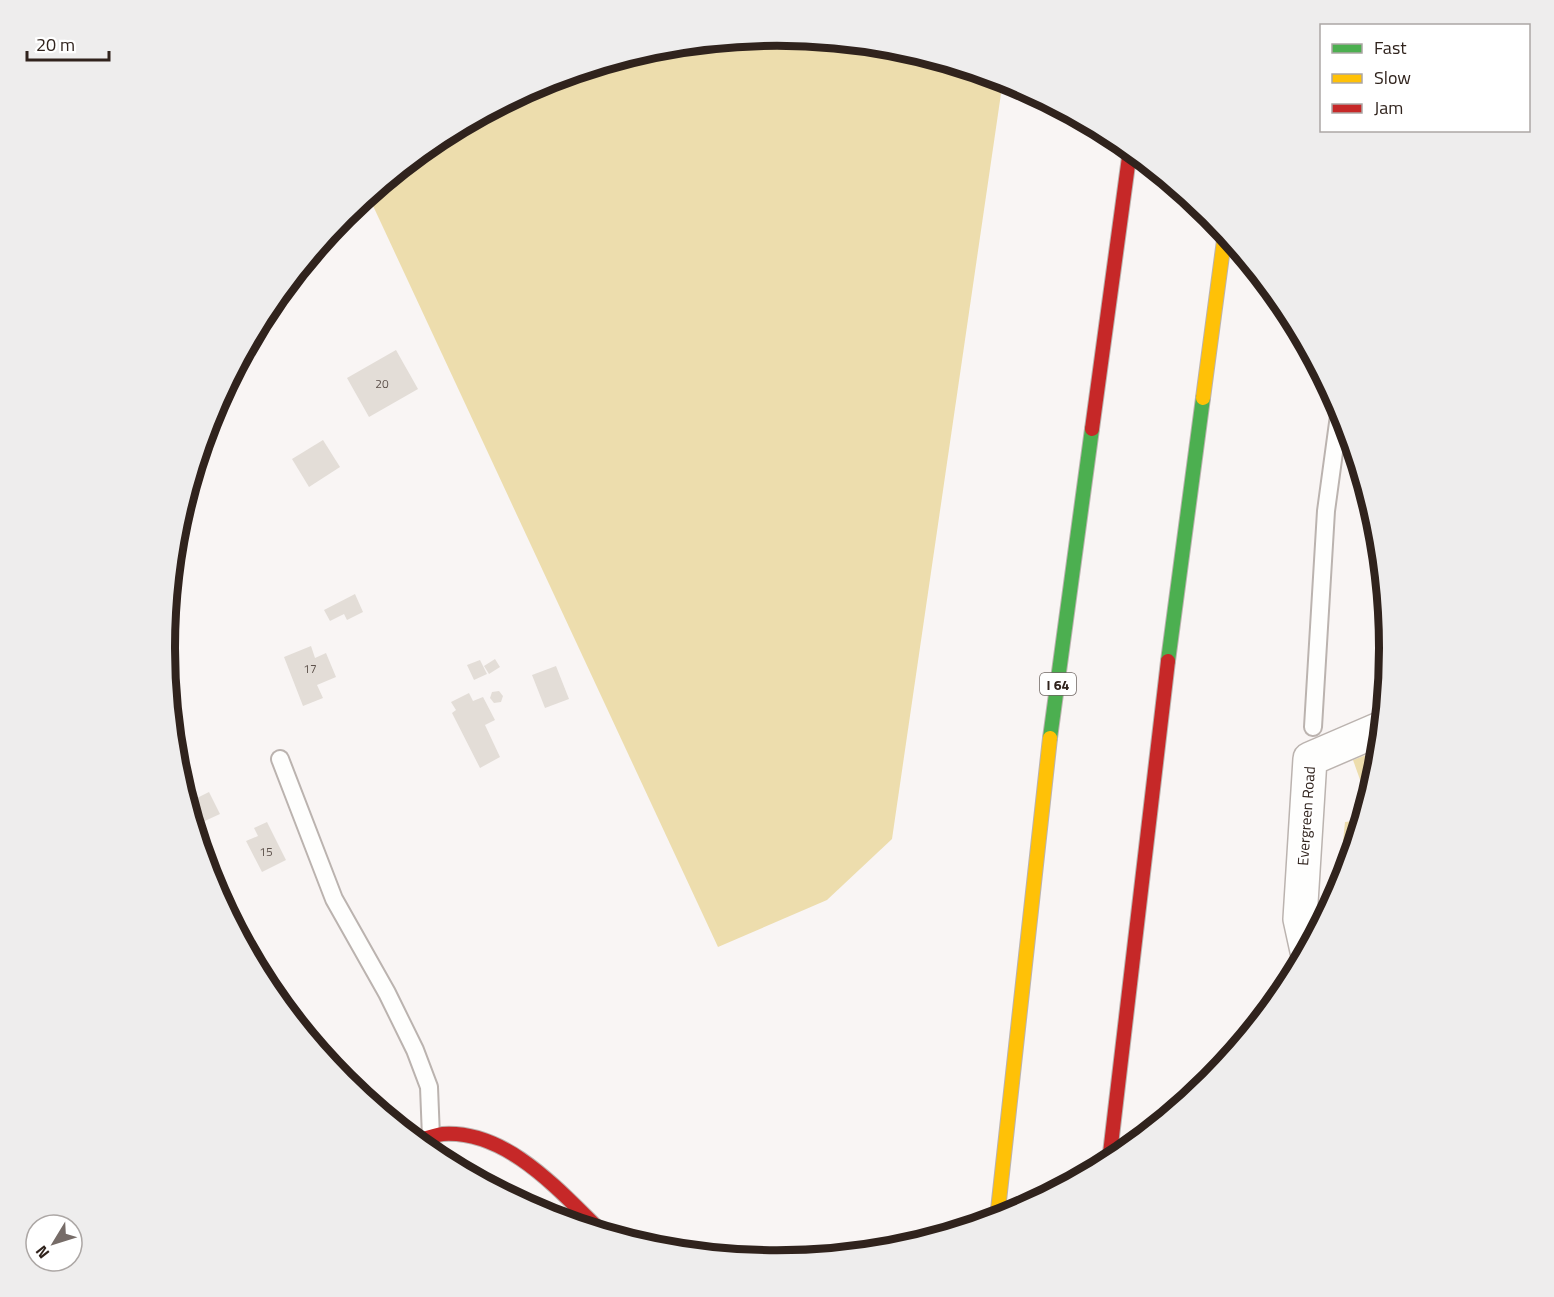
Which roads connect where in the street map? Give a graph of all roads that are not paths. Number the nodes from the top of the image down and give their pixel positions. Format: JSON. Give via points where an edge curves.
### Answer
{"nodes":[{"id":1,"x":1129,"y":161,"type":"edge"},
{"id":2,"x":1223,"y":245,"type":"edge"},
{"id":3,"x":1337,"y":429,"type":"edge"},
{"id":4,"x":1313,"y":727,"type":"dead end"},
{"id":5,"x":1373,"y":732,"type":"edge"},
{"id":6,"x":280,"y":759,"type":"dead end"},
{"id":7,"x":1304,"y":939,"type":"edge"},
{"id":8,"x":430,"y":1137,"type":"edge"},
{"id":9,"x":1110,"y":1149,"type":"edge"},
{"id":10,"x":998,"y":1208,"type":"edge"},
{"id":11,"x":590,"y":1221,"type":"edge"}],
"edges":[{"from":1,"to":10,"type":"main road","number":"I 64","via":[[1047,771]]},
{"from":2,"to":9,"type":"main road","via":[[1155,760]]},
{"from":3,"to":4,"type":"lane","via":[[1326,511]]},
{"from":5,"to":7,"type":"street","name":"Evergreen Road","via":[[1310,759],[1300,919]]},
{"from":6,"to":8,"type":"lane","via":[[334,899],[415,1050],[429,1088]]},
{"from":8,"to":11,"type":"main road","via":[[468,1136],[504,1149],[535,1171]]}]}
